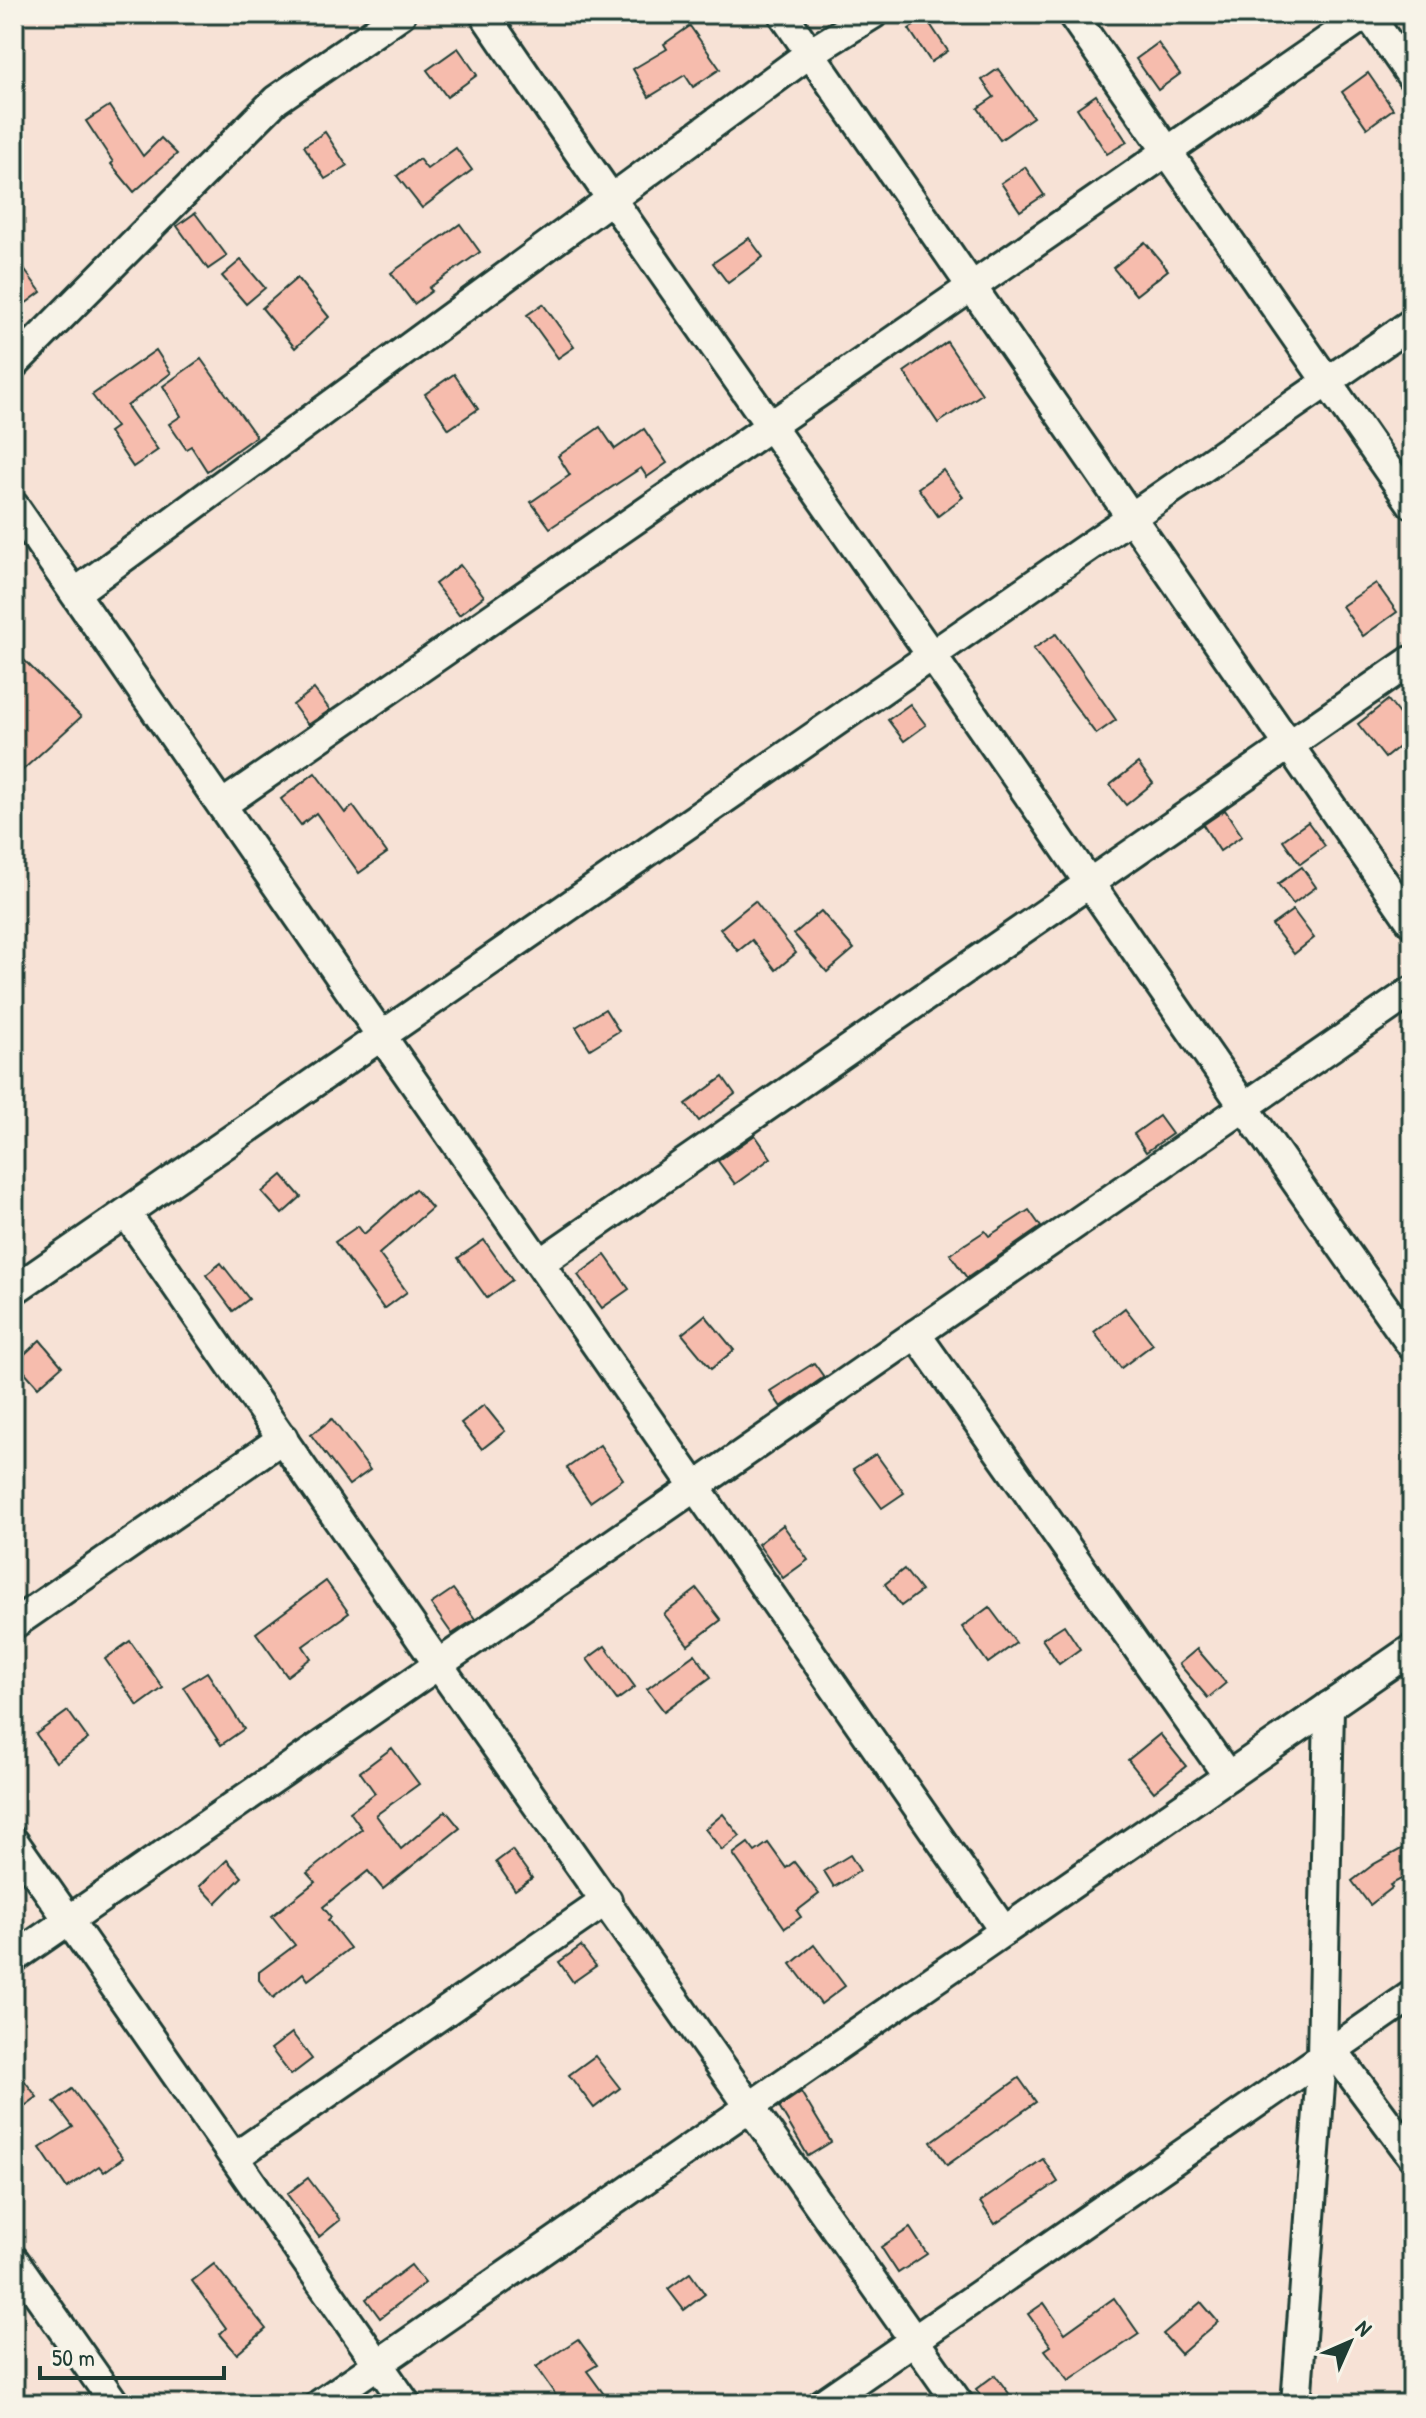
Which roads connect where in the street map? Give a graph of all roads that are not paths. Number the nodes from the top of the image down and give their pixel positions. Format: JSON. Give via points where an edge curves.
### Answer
{"nodes":[{"id":1,"x":401,"y":14,"type":"edge"},
{"id":2,"x":484,"y":14,"type":"edge"},
{"id":3,"x":783,"y":14,"type":"edge"},
{"id":4,"x":873,"y":14,"type":"edge"},
{"id":5,"x":1072,"y":14,"type":"edge"},
{"id":6,"x":1367,"y":14,"type":"edge"},
{"id":7,"x":810,"y":53,"type":"junction"},
{"id":8,"x":1412,"y":77,"type":"edge"},
{"id":9,"x":1167,"y":151,"type":"junction"},
{"id":10,"x":610,"y":199,"type":"junction"},
{"id":11,"x":971,"y":287,"type":"junction"},
{"id":12,"x":1412,"y":323,"type":"edge"},
{"id":13,"x":14,"y":364,"type":"edge"},
{"id":14,"x":1327,"y":382,"type":"junction"},
{"id":15,"x":770,"y":426,"type":"junction"},
{"id":16,"x":1412,"y":504,"type":"edge"},
{"id":17,"x":14,"y":506,"type":"edge"},
{"id":18,"x":1132,"y":516,"type":"junction"},
{"id":19,"x":75,"y":593,"type":"junction"},
{"id":20,"x":932,"y":656,"type":"junction"},
{"id":21,"x":1412,"y":660,"type":"edge"},
{"id":22,"x":1291,"y":744,"type":"junction"},
{"id":23,"x":222,"y":805,"type":"junction"},
{"id":24,"x":1090,"y":883,"type":"junction"},
{"id":25,"x":1412,"y":923,"type":"edge"},
{"id":26,"x":1412,"y":991,"type":"edge"},
{"id":27,"x":382,"y":1036,"type":"junction"},
{"id":28,"x":1243,"y":1108,"type":"junction"},
{"id":29,"x":126,"y":1213,"type":"junction"},
{"id":30,"x":540,"y":1263,"type":"junction"},
{"id":31,"x":14,"y":1290,"type":"edge"},
{"id":32,"x":916,"y":1334,"type":"junction"},
{"id":33,"x":1412,"y":1346,"type":"edge"},
{"id":34,"x":283,"y":1438,"type":"junction"},
{"id":35,"x":693,"y":1488,"type":"junction"},
{"id":36,"x":14,"y":1624,"type":"edge"},
{"id":37,"x":1412,"y":1649,"type":"edge"},
{"id":38,"x":438,"y":1664,"type":"junction"},
{"id":39,"x":1329,"y":1706,"type":"junction"},
{"id":40,"x":1228,"y":1776,"type":"junction"},
{"id":41,"x":14,"y":1842,"type":"edge"},
{"id":42,"x":607,"y":1900,"type":"junction"},
{"id":43,"x":68,"y":1921,"type":"junction"},
{"id":44,"x":1004,"y":1931,"type":"junction"},
{"id":45,"x":14,"y":1958,"type":"edge"},
{"id":46,"x":1412,"y":1995,"type":"edge"},
{"id":47,"x":1328,"y":2054,"type":"junction"},
{"id":48,"x":751,"y":2106,"type":"junction"},
{"id":49,"x":1412,"y":2156,"type":"edge"},
{"id":50,"x":235,"y":2157,"type":"junction"},
{"id":51,"x":14,"y":2260,"type":"edge"},
{"id":52,"x":914,"y":2340,"type":"junction"},
{"id":53,"x":379,"y":2363,"type":"junction"},
{"id":54,"x":115,"y":2404,"type":"edge"},
{"id":55,"x":320,"y":2404,"type":"edge"},
{"id":56,"x":406,"y":2404,"type":"edge"},
{"id":57,"x":822,"y":2404,"type":"edge"},
{"id":58,"x":959,"y":2404,"type":"edge"},
{"id":59,"x":1296,"y":2404,"type":"edge"}],
"edges":[{"from":1,"to":13,"type":"street","via":[[276,100]]},
{"from":2,"to":10,"type":"street"},
{"from":3,"to":7,"type":"street"},
{"from":4,"to":7,"type":"street"},
{"from":5,"to":9,"type":"street"},
{"from":6,"to":8,"type":"street"},
{"from":6,"to":9,"type":"street"},
{"from":7,"to":10,"type":"street"},
{"from":7,"to":11,"type":"street"},
{"from":9,"to":11,"type":"street"},
{"from":9,"to":14,"type":"street"},
{"from":10,"to":15,"type":"street"},
{"from":10,"to":19,"type":"street"},
{"from":11,"to":15,"type":"street"},
{"from":11,"to":18,"type":"street"},
{"from":12,"to":14,"type":"street"},
{"from":14,"to":16,"type":"street"},
{"from":14,"to":18,"type":"street"},
{"from":15,"to":20,"type":"street"},
{"from":15,"to":23,"type":"street"},
{"from":17,"to":19,"type":"street"},
{"from":18,"to":20,"type":"street"},
{"from":18,"to":22,"type":"street"},
{"from":19,"to":23,"type":"street"},
{"from":20,"to":24,"type":"street"},
{"from":20,"to":27,"type":"street"},
{"from":21,"to":22,"type":"street"},
{"from":22,"to":24,"type":"street"},
{"from":22,"to":25,"type":"street"},
{"from":23,"to":27,"type":"street"},
{"from":24,"to":28,"type":"street"},
{"from":24,"to":30,"type":"street"},
{"from":26,"to":28,"type":"street"},
{"from":27,"to":29,"type":"street"},
{"from":27,"to":30,"type":"street"},
{"from":28,"to":32,"type":"street"},
{"from":28,"to":33,"type":"street"},
{"from":29,"to":31,"type":"street"},
{"from":29,"to":34,"type":"street"},
{"from":30,"to":35,"type":"street"},
{"from":32,"to":35,"type":"street"},
{"from":32,"to":40,"type":"street"},
{"from":34,"to":36,"type":"street"},
{"from":34,"to":38,"type":"street"},
{"from":35,"to":38,"type":"street"},
{"from":35,"to":44,"type":"street"},
{"from":37,"to":39,"type":"street"},
{"from":38,"to":42,"type":"street"},
{"from":38,"to":43,"type":"street"},
{"from":39,"to":40,"type":"street"},
{"from":39,"to":47,"type":"street"},
{"from":40,"to":44,"type":"street"},
{"from":41,"to":43,"type":"street"},
{"from":42,"to":48,"type":"street"},
{"from":42,"to":50,"type":"street"},
{"from":43,"to":45,"type":"street"},
{"from":43,"to":50,"type":"street"},
{"from":44,"to":48,"type":"street"},
{"from":46,"to":47,"type":"street"},
{"from":47,"to":49,"type":"street"},
{"from":47,"to":52,"type":"street"},
{"from":47,"to":59,"type":"street"},
{"from":48,"to":52,"type":"street"},
{"from":48,"to":53,"type":"street"},
{"from":50,"to":53,"type":"street"},
{"from":51,"to":54,"type":"street"},
{"from":52,"to":57,"type":"street"},
{"from":52,"to":58,"type":"street"},
{"from":53,"to":55,"type":"street"},
{"from":53,"to":56,"type":"street"}]}
